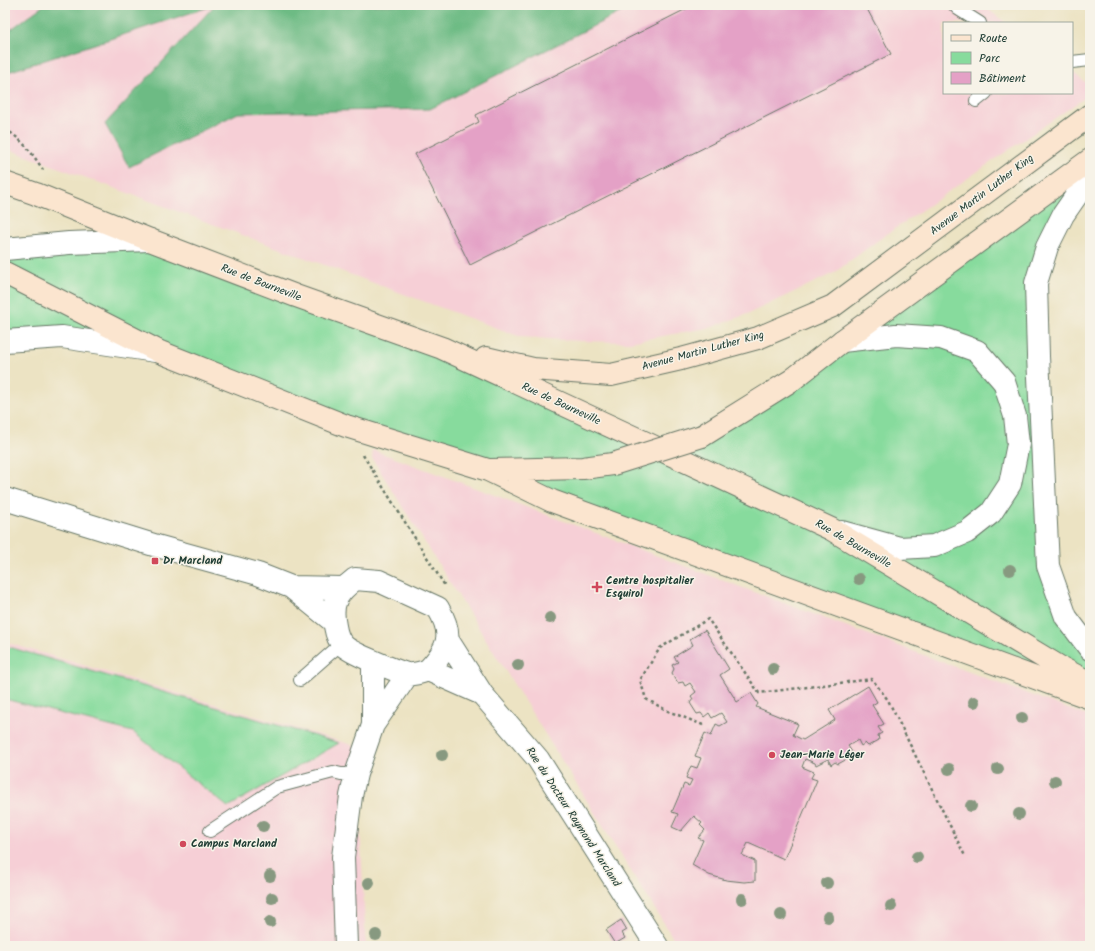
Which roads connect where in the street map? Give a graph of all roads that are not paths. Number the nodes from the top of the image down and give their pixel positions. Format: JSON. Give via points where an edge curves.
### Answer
{"nodes":[{"id":1,"x":954,"y":5,"type":"edge"},
{"id":2,"x":978,"y":22,"type":"edge"},
{"id":3,"x":1090,"y":60,"type":"edge"},
{"id":4,"x":1073,"y":62,"type":"edge"},
{"id":5,"x":985,"y":94,"type":"edge"},
{"id":6,"x":976,"y":101,"type":"dead end"},
{"id":7,"x":1090,"y":115,"type":"edge"},
{"id":8,"x":1090,"y":160,"type":"edge"},
{"id":9,"x":1090,"y":176,"type":"edge"},
{"id":10,"x":5,"y":183,"type":"edge"},
{"id":11,"x":150,"y":240,"type":"junction"},
{"id":12,"x":5,"y":249,"type":"edge"},
{"id":13,"x":9,"y":275,"type":"edge"},
{"id":14,"x":5,"y":341,"type":"edge"},
{"id":15,"x":842,"y":341,"type":"junction"},
{"id":16,"x":442,"y":348,"type":"junction"},
{"id":17,"x":160,"y":352,"type":"junction"},
{"id":18,"x":488,"y":470,"type":"junction"},
{"id":19,"x":5,"y":499,"type":"edge"},
{"id":20,"x":831,"y":529,"type":"junction"},
{"id":21,"x":291,"y":587,"type":"junction"},
{"id":22,"x":343,"y":588,"type":"junction"},
{"id":23,"x":334,"y":622,"type":"junction"},
{"id":24,"x":447,"y":639,"type":"junction"},
{"id":25,"x":341,"y":644,"type":"junction"},
{"id":26,"x":1090,"y":649,"type":"edge"},
{"id":27,"x":373,"y":661,"type":"junction"},
{"id":28,"x":418,"y":672,"type":"junction"},
{"id":29,"x":300,"y":680,"type":"dead end"},
{"id":30,"x":1090,"y":684,"type":"edge"},
{"id":31,"x":482,"y":694,"type":"junction"},
{"id":32,"x":1090,"y":698,"type":"edge"},
{"id":33,"x":373,"y":725,"type":"junction"},
{"id":34,"x":356,"y":774,"type":"junction"},
{"id":35,"x":210,"y":831,"type":"dead end"},
{"id":36,"x":346,"y":946,"type":"edge"},
{"id":37,"x":657,"y":946,"type":"edge"}],
"edges":[{"from":1,"to":2,"type":"lane"},
{"from":3,"to":4,"type":"lane"},
{"from":5,"to":6,"type":"lane"},
{"from":7,"to":16,"type":"main road","name":"Avenue Martin Luther King","via":[[833,306],[758,338],[611,375],[533,369]]},
{"from":8,"to":15,"type":"main road"},
{"from":9,"to":26,"type":"street","via":[[1063,215],[1047,247],[1036,283],[1048,566],[1066,617]]},
{"from":10,"to":11,"type":"main road","name":"Rue de Bourneville"},
{"from":11,"to":12,"type":"street","via":[[69,242]]},
{"from":11,"to":16,"type":"main road","name":"Rue de Bourneville"},
{"from":13,"to":17,"type":"main road"},
{"from":14,"to":17,"type":"street","via":[[62,337]]},
{"from":15,"to":18,"type":"main road","bridge":true,"via":[[792,380],[702,436],[613,464],[583,468]]},
{"from":15,"to":20,"type":"street","via":[[896,335],[941,338],[976,351],[1004,382],[1015,416],[1018,444],[1010,484],[991,513],[968,532],[934,546],[900,548]]},
{"from":16,"to":20,"type":"main road","name":"Rue de Bourneville"},
{"from":17,"to":18,"type":"main road","via":[[346,426]]},
{"from":18,"to":32,"type":"main road","via":[[559,504]]},
{"from":19,"to":21,"type":"street","name":"Rue du Docteur Raymond Marcland","via":[[258,574]]},
{"from":20,"to":30,"type":"main road","name":"Rue de Bourneville"},
{"from":21,"to":22,"type":"street","name":"Rue du Docteur Raymond Marcland"},
{"from":21,"to":23,"type":"street","name":"Rue du Docteur Raymond Marcland"},
{"from":22,"to":23,"type":"street","via":[[333,606]]},
{"from":22,"to":24,"type":"street","name":"Rue du Docteur Raymond Marcland","via":[[355,579],[379,581],[438,608],[448,630]]},
{"from":23,"to":25,"type":"street"},
{"from":24,"to":28,"type":"street","name":"Rue du Docteur Raymond Marcland","via":[[440,658]]},
{"from":24,"to":31,"type":"street","name":"Rue du Docteur Raymond Marcland"},
{"from":25,"to":27,"type":"street","name":"Rue du Docteur Raymond Marcland"},
{"from":25,"to":29,"type":"lane"},
{"from":27,"to":28,"type":"street","name":"Rue du Docteur Raymond Marcland"},
{"from":27,"to":33,"type":"street"},
{"from":28,"to":31,"type":"street","name":"Rue du Docteur Raymond Marcland"},
{"from":28,"to":33,"type":"street"},
{"from":31,"to":37,"type":"street","name":"Rue du Docteur Raymond Marcland","via":[[538,759]]},
{"from":33,"to":34,"type":"street"},
{"from":34,"to":35,"type":"lane","via":[[333,772],[278,788]]},
{"from":34,"to":36,"type":"street","via":[[343,857]]}]}
